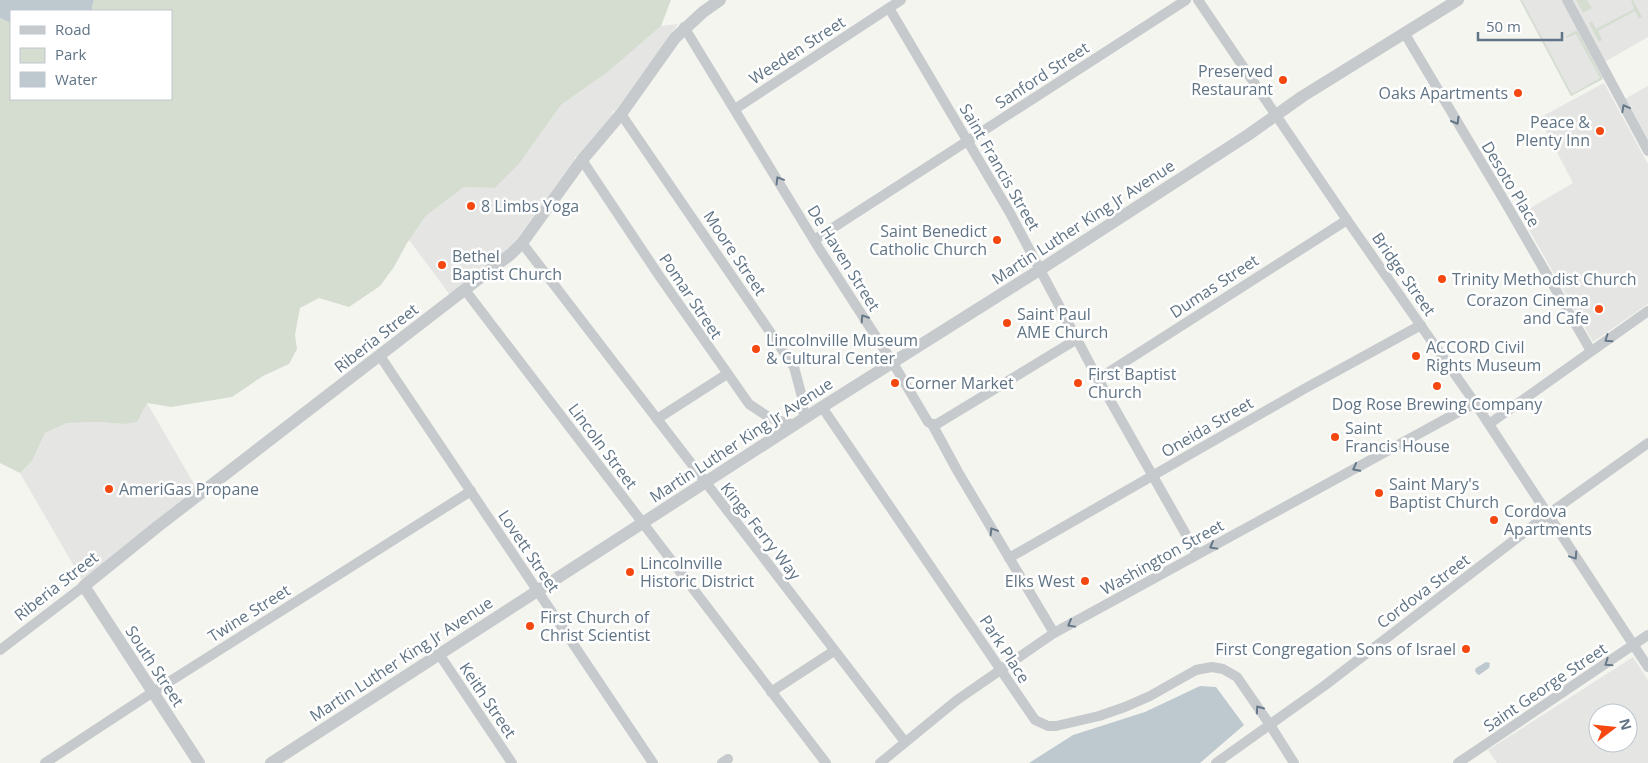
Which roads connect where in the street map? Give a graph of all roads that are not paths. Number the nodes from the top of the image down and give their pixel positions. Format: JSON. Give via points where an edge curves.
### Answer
{"nodes":[{"id":1,"x":720,"y":0,"type":"edge"},
{"id":2,"x":901,"y":0,"type":"edge"},
{"id":3,"x":1186,"y":0,"type":"edge"},
{"id":4,"x":1198,"y":0,"type":"edge"},
{"id":5,"x":1458,"y":0,"type":"edge"},
{"id":6,"x":1567,"y":0,"type":"edge"},
{"id":7,"x":889,"y":8,"type":"junction"},
{"id":8,"x":684,"y":27,"type":"junction"},
{"id":9,"x":1405,"y":34,"type":"junction"},
{"id":10,"x":735,"y":109,"type":"junction"},
{"id":11,"x":621,"y":114,"type":"junction"},
{"id":12,"x":1276,"y":116,"type":"junction"},
{"id":13,"x":968,"y":140,"type":"junction"},
{"id":14,"x":1648,"y":151,"type":"edge"},
{"id":15,"x":582,"y":160,"type":"junction"},
{"id":16,"x":1347,"y":220,"type":"junction"},
{"id":17,"x":814,"y":240,"type":"junction"},
{"id":18,"x":522,"y":243,"type":"junction"},
{"id":19,"x":1041,"y":269,"type":"junction"},
{"id":20,"x":466,"y":290,"type":"junction"},
{"id":21,"x":1648,"y":311,"type":"edge"},
{"id":22,"x":1421,"y":325,"type":"junction"},
{"id":23,"x":1077,"y":339,"type":"junction"},
{"id":24,"x":1591,"y":351,"type":"junction"},
{"id":25,"x":380,"y":356,"type":"junction"},
{"id":26,"x":893,"y":363,"type":"junction"},
{"id":27,"x":727,"y":374,"type":"junction"},
{"id":28,"x":1098,"y":379,"type":"junction"},
{"id":29,"x":1475,"y":403,"type":"junction"},
{"id":30,"x":822,"y":407,"type":"junction"},
{"id":31,"x":657,"y":418,"type":"junction"},
{"id":32,"x":800,"y":422,"type":"junction"},
{"id":33,"x":932,"y":424,"type":"junction"},
{"id":34,"x":1489,"y":424,"type":"junction"},
{"id":35,"x":1648,"y":443,"type":"edge"},
{"id":36,"x":1153,"y":476,"type":"junction"},
{"id":37,"x":705,"y":483,"type":"junction"},
{"id":38,"x":471,"y":491,"type":"junction"},
{"id":39,"x":1547,"y":515,"type":"junction"},
{"id":40,"x":642,"y":523,"type":"junction"},
{"id":41,"x":1197,"y":554,"type":"junction"},
{"id":42,"x":1009,"y":558,"type":"junction"},
{"id":43,"x":84,"y":586,"type":"junction"},
{"id":44,"x":537,"y":590,"type":"junction"},
{"id":45,"x":1054,"y":633,"type":"junction"},
{"id":46,"x":1648,"y":635,"type":"edge"},
{"id":47,"x":1634,"y":645,"type":"junction"},
{"id":48,"x":0,"y":650,"type":"edge"},
{"id":49,"x":834,"y":651,"type":"junction"},
{"id":50,"x":439,"y":654,"type":"junction"},
{"id":51,"x":1648,"y":667,"type":"edge"},
{"id":52,"x":1000,"y":670,"type":"junction"},
{"id":53,"x":153,"y":692,"type":"junction"},
{"id":54,"x":771,"y":692,"type":"junction"},
{"id":55,"x":1270,"y":725,"type":"junction"},
{"id":56,"x":904,"y":742,"type":"junction"},
{"id":57,"x":45,"y":763,"type":"edge"},
{"id":58,"x":199,"y":763,"type":"edge"},
{"id":59,"x":271,"y":763,"type":"edge"},
{"id":60,"x":511,"y":763,"type":"edge"},
{"id":61,"x":653,"y":763,"type":"edge"},
{"id":62,"x":826,"y":763,"type":"edge"},
{"id":63,"x":880,"y":763,"type":"edge"},
{"id":64,"x":1216,"y":763,"type":"edge"},
{"id":65,"x":1294,"y":763,"type":"edge"},
{"id":66,"x":1458,"y":763,"type":"edge"}],
"edges":[{"from":1,"to":8,"type":"street","name":"Riberia Street"},
{"from":2,"to":7,"type":"street","name":"Weeden Street"},
{"from":3,"to":13,"type":"street","name":"Sanford Street"},
{"from":4,"to":12,"type":"street","name":"Bridge Street"},
{"from":5,"to":9,"type":"street","name":"Martin Luther King Jr Avenue"},
{"from":14,"to":6,"type":"street","one_way":true},
{"from":7,"to":10,"type":"street","name":"Weeden Street"},
{"from":7,"to":13,"type":"street","name":"Saint Francis Street"},
{"from":8,"to":10,"type":"street","name":"De Haven Street"},
{"from":8,"to":11,"type":"street","name":"Riberia Street"},
{"from":9,"to":12,"type":"street","name":"Martin Luther King Jr Avenue"},
{"from":9,"to":24,"type":"street","name":"Desoto Place","one_way":true},
{"from":17,"to":10,"type":"street","name":"De Haven Street","one_way":true},
{"from":11,"to":15,"type":"street","name":"Riberia Street"},
{"from":11,"to":32,"type":"street","name":"Moore Street","via":[[794,368],[802,397]]},
{"from":12,"to":16,"type":"street","name":"Bridge Street"},
{"from":12,"to":19,"type":"street","name":"Martin Luther King Jr Avenue"},
{"from":13,"to":17,"type":"street","name":"Sanford Street"},
{"from":13,"to":19,"type":"street","name":"Saint Francis Street"},
{"from":15,"to":18,"type":"street","name":"Riberia Street"},
{"from":15,"to":27,"type":"street","name":"Pomar Street"},
{"from":16,"to":22,"type":"street","name":"Bridge Street"},
{"from":16,"to":28,"type":"street","name":"Dumas Street"},
{"from":26,"to":17,"type":"street","name":"De Haven Street","one_way":true},
{"from":18,"to":20,"type":"street","name":"Riberia Street"},
{"from":18,"to":31,"type":"street","name":"Kings Ferry Way"},
{"from":19,"to":23,"type":"street","name":"Saint Francis Street"},
{"from":19,"to":26,"type":"street","name":"Martin Luther King Jr Avenue"},
{"from":20,"to":25,"type":"street","name":"Riberia Street"},
{"from":20,"to":40,"type":"street","name":"Lincoln Street"},
{"from":21,"to":24,"type":"street","one_way":true},
{"from":22,"to":29,"type":"street","name":"Bridge Street"},
{"from":22,"to":36,"type":"street","name":"Oneida Street"},
{"from":23,"to":28,"type":"street","name":"Saint Francis Street"},
{"from":23,"to":33,"type":"street","via":[[937,424]]},
{"from":24,"to":34,"type":"street"},
{"from":25,"to":38,"type":"street","name":"Lovett Street"},
{"from":25,"to":43,"type":"street","name":"Riberia Street"},
{"from":26,"to":30,"type":"street","name":"Martin Luther King Jr Avenue"},
{"from":26,"to":33,"type":"street","name":"De Haven Street"},
{"from":27,"to":31,"type":"street"},
{"from":27,"to":32,"type":"street","name":"Pomar Street","via":[[759,412],[782,423]]},
{"from":28,"to":36,"type":"street","name":"Saint Francis Street"},
{"from":29,"to":34,"type":"street","name":"Bridge Street"},
{"from":29,"to":41,"type":"street","name":"Washington Street","one_way":true},
{"from":30,"to":32,"type":"street","name":"Martin Luther King Jr Avenue"},
{"from":30,"to":52,"type":"street","name":"Park Place"},
{"from":31,"to":37,"type":"street","name":"Kings Ferry Way"},
{"from":32,"to":37,"type":"street","name":"Martin Luther King Jr Avenue"},
{"from":42,"to":33,"type":"street","name":"De Haven Street","one_way":true},
{"from":34,"to":39,"type":"street","name":"Bridge Street"},
{"from":35,"to":39,"type":"street","name":"Cordova Street"},
{"from":36,"to":41,"type":"street","name":"Saint Francis Street"},
{"from":36,"to":42,"type":"street","name":"Oneida Street"},
{"from":37,"to":40,"type":"street","name":"Martin Luther King Jr Avenue"},
{"from":37,"to":49,"type":"street","name":"Kings Ferry Way"},
{"from":38,"to":44,"type":"street","name":"Lovett Street"},
{"from":38,"to":53,"type":"street","name":"Twine Street"},
{"from":39,"to":47,"type":"street","name":"Bridge Street","one_way":true},
{"from":39,"to":55,"type":"street","name":"Cordova Street"},
{"from":40,"to":44,"type":"street","name":"Martin Luther King Jr Avenue"},
{"from":40,"to":54,"type":"street","name":"Lincoln Street"},
{"from":41,"to":45,"type":"street","name":"Washington Street","one_way":true},
{"from":42,"to":45,"type":"street","name":"De Haven Street"},
{"from":43,"to":48,"type":"street","name":"Riberia Street"},
{"from":43,"to":53,"type":"street","name":"South Street"},
{"from":44,"to":50,"type":"street","name":"Martin Luther King Jr Avenue"},
{"from":44,"to":61,"type":"street","name":"Lovett Street"},
{"from":45,"to":52,"type":"street","name":"Washington Street"},
{"from":46,"to":47,"type":"street","name":"Saint George Street"},
{"from":47,"to":51,"type":"street","name":"Bridge Street"},
{"from":47,"to":66,"type":"street","name":"Saint George Street","one_way":true},
{"from":49,"to":54,"type":"street"},
{"from":49,"to":56,"type":"street","name":"Kings Ferry Way"},
{"from":50,"to":59,"type":"street","name":"Martin Luther King Jr Avenue"},
{"from":50,"to":60,"type":"street","name":"Keith Street"},
{"from":55,"to":52,"type":"street","name":"Park Place","one_way":true,"via":[[1236,677],[1218,668],[1196,670],[1125,707],[1072,723],[1048,726],[1030,715]]},
{"from":52,"to":56,"type":"street","name":"Washington Street"},
{"from":53,"to":57,"type":"street","name":"Twine Street"},
{"from":53,"to":58,"type":"street","name":"South Street"},
{"from":54,"to":62,"type":"street","name":"Lincoln Street"},
{"from":55,"to":64,"type":"street","name":"Cordova Street"},
{"from":55,"to":65,"type":"street"},
{"from":56,"to":63,"type":"street","name":"Washington Street"}]}
